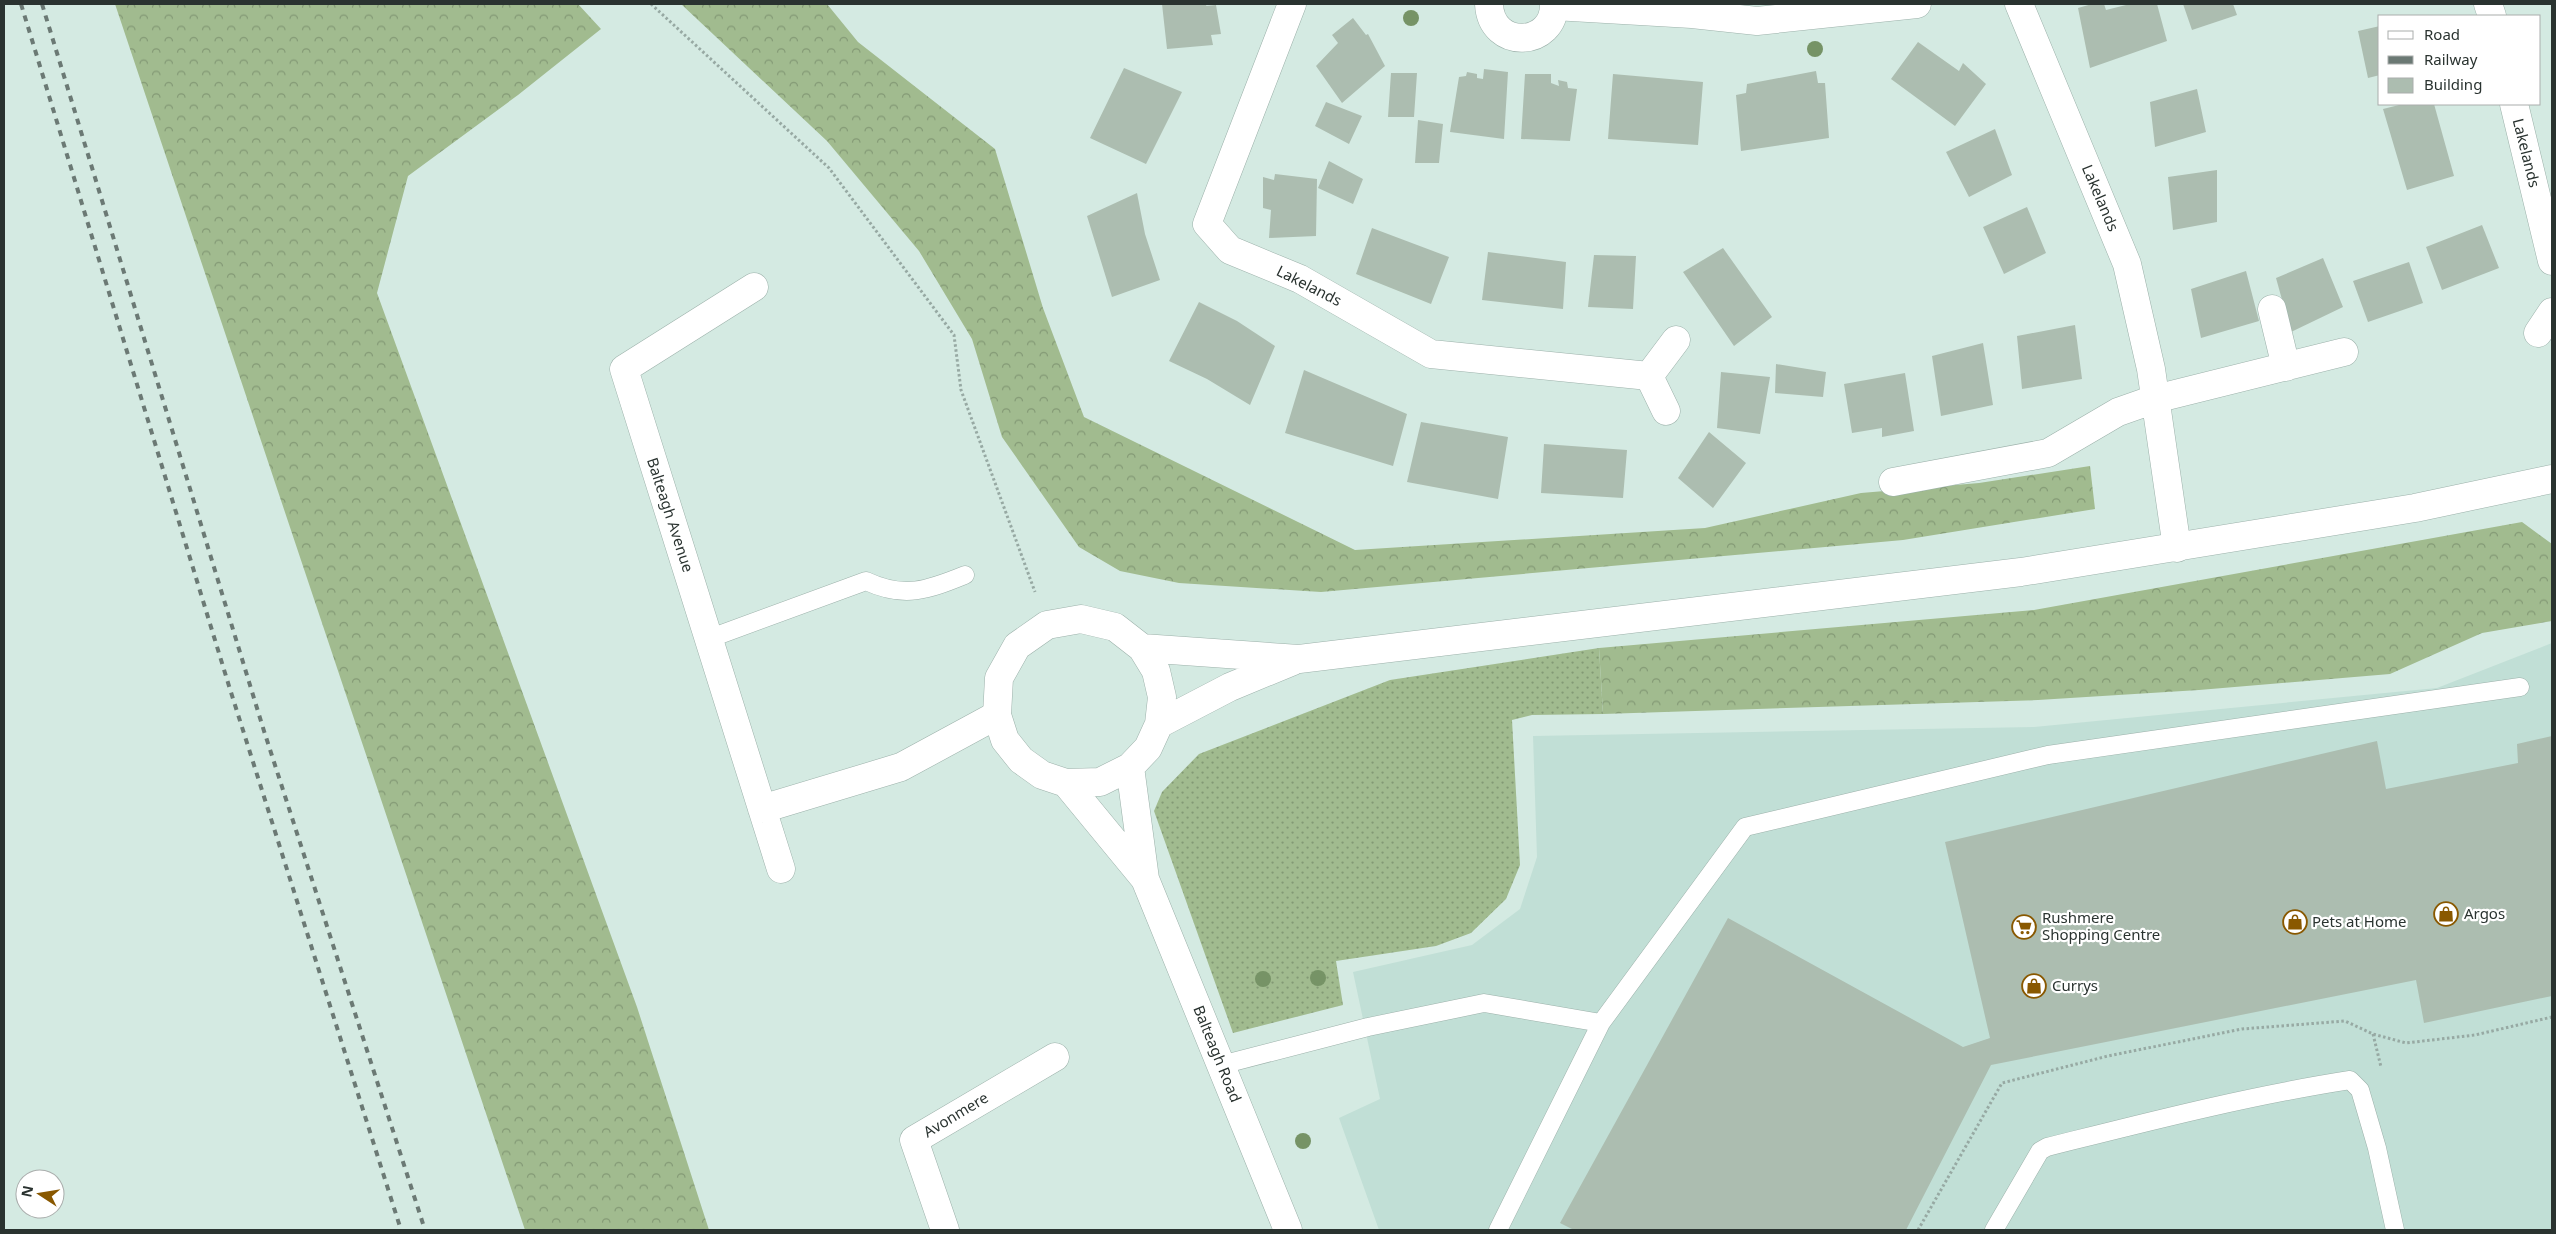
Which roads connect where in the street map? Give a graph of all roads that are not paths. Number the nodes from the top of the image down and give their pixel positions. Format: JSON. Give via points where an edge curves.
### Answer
{"nodes":[{"id":1,"x":1292,"y":4,"type":"edge"},
{"id":2,"x":1488,"y":4,"type":"edge"},
{"id":3,"x":1917,"y":4,"type":"edge"},
{"id":4,"x":2019,"y":4,"type":"edge"},
{"id":5,"x":1554,"y":5,"type":"edge"},
{"id":6,"x":1692,"y":9,"type":"edge"},
{"id":7,"x":2514,"y":105,"type":"edge"},
{"id":8,"x":2552,"y":261,"type":"edge"},
{"id":9,"x":754,"y":287,"type":"dead end"},
{"id":10,"x":2272,"y":309,"type":"dead end"},
{"id":11,"x":1676,"y":340,"type":"dead end"},
{"id":12,"x":2344,"y":352,"type":"dead end"},
{"id":13,"x":2286,"y":367,"type":"junction"},
{"id":14,"x":1649,"y":376,"type":"junction"},
{"id":15,"x":2155,"y":399,"type":"junction"},
{"id":16,"x":1666,"y":411,"type":"dead end"},
{"id":17,"x":2552,"y":479,"type":"edge"},
{"id":18,"x":1893,"y":482,"type":"dead end"},
{"id":19,"x":2177,"y":548,"type":"junction"},
{"id":20,"x":966,"y":575,"type":"dead end"},
{"id":21,"x":708,"y":639,"type":"junction"},
{"id":22,"x":1142,"y":648,"type":"junction"},
{"id":23,"x":1299,"y":659,"type":"junction"},
{"id":24,"x":2520,"y":687,"type":"dead end"},
{"id":25,"x":997,"y":715,"type":"junction"},
{"id":26,"x":1159,"y":724,"type":"junction"},
{"id":27,"x":1130,"y":766,"type":"junction"},
{"id":28,"x":1066,"y":783,"type":"junction"},
{"id":29,"x":762,"y":809,"type":"junction"},
{"id":30,"x":781,"y":869,"type":"dead end"},
{"id":31,"x":1144,"y":879,"type":"junction"},
{"id":32,"x":1601,"y":1023,"type":"junction"},
{"id":33,"x":1055,"y":1057,"type":"dead end"},
{"id":34,"x":1221,"y":1065,"type":"junction"},
{"id":35,"x":945,"y":1230,"type":"edge"},
{"id":36,"x":1288,"y":1230,"type":"edge"},
{"id":37,"x":1498,"y":1230,"type":"edge"},
{"id":38,"x":1994,"y":1230,"type":"edge"},
{"id":39,"x":2395,"y":1230,"type":"edge"}],
"edges":[{"from":1,"to":14,"type":"street","name":"Lakelands","via":[[1206,224],[1230,250],[1300,278],[1431,354]]},
{"from":2,"to":5,"type":"street","via":[[1493,22],[1500,30],[1519,38],[1539,33],[1552,16]]},
{"from":3,"to":6,"type":"street","via":[[1757,21]]},
{"from":4,"to":15,"type":"street","name":"Lakelands","via":[[2127,264]]},
{"from":5,"to":6,"type":"street"},
{"from":7,"to":8,"type":"street","name":"Lakelands"},
{"from":9,"to":21,"type":"street","name":"Balteagh Avenue","via":[[624,369]]},
{"from":10,"to":13,"type":"street"},
{"from":11,"to":14,"type":"street"},
{"from":12,"to":13,"type":"street"},
{"from":13,"to":15,"type":"street"},
{"from":14,"to":16,"type":"street"},
{"from":15,"to":18,"type":"street","via":[[2118,412],[2048,454]]},
{"from":15,"to":19,"type":"street","name":"Lakelands"},
{"from":17,"to":19,"type":"street","via":[[2415,508]]},
{"from":19,"to":23,"type":"street","via":[[2021,572]]},
{"from":20,"to":21,"type":"lane","via":[[926,591],[885,590],[866,581]]},
{"from":21,"to":29,"type":"street","name":"Balteagh Avenue"},
{"from":22,"to":23,"type":"street"},
{"from":22,"to":25,"type":"street","via":[[1115,627],[1081,619],[1047,625],[1018,646],[999,678]]},
{"from":22,"to":26,"type":"street","via":[[1156,671],[1162,697]]},
{"from":23,"to":26,"type":"street","via":[[1230,687]]},
{"from":24,"to":32,"type":"lane","via":[[2048,755],[1744,827]]},
{"from":25,"to":28,"type":"street","via":[[1005,740],[1021,760],[1042,776]]},
{"from":25,"to":29,"type":"street","via":[[901,767]]},
{"from":26,"to":27,"type":"street","via":[[1148,748]]},
{"from":27,"to":28,"type":"street","via":[[1100,782]]},
{"from":27,"to":31,"type":"street","name":"Balteagh Road"},
{"from":28,"to":31,"type":"street","name":"Balteagh Road"},
{"from":29,"to":30,"type":"street","name":"Balteagh Avenue"},
{"from":31,"to":34,"type":"street","name":"Balteagh Road"},
{"from":32,"to":34,"type":"lane","via":[[1484,1002],[1368,1027]]},
{"from":32,"to":37,"type":"lane"},
{"from":33,"to":35,"type":"street","name":"Avonmere","via":[[914,1140]]},
{"from":34,"to":36,"type":"street","name":"Balteagh Road"},
{"from":38,"to":39,"type":"lane","via":[[2040,1151],[2047,1147],[2288,1089],[2350,1080],[2360,1090]]}]}
